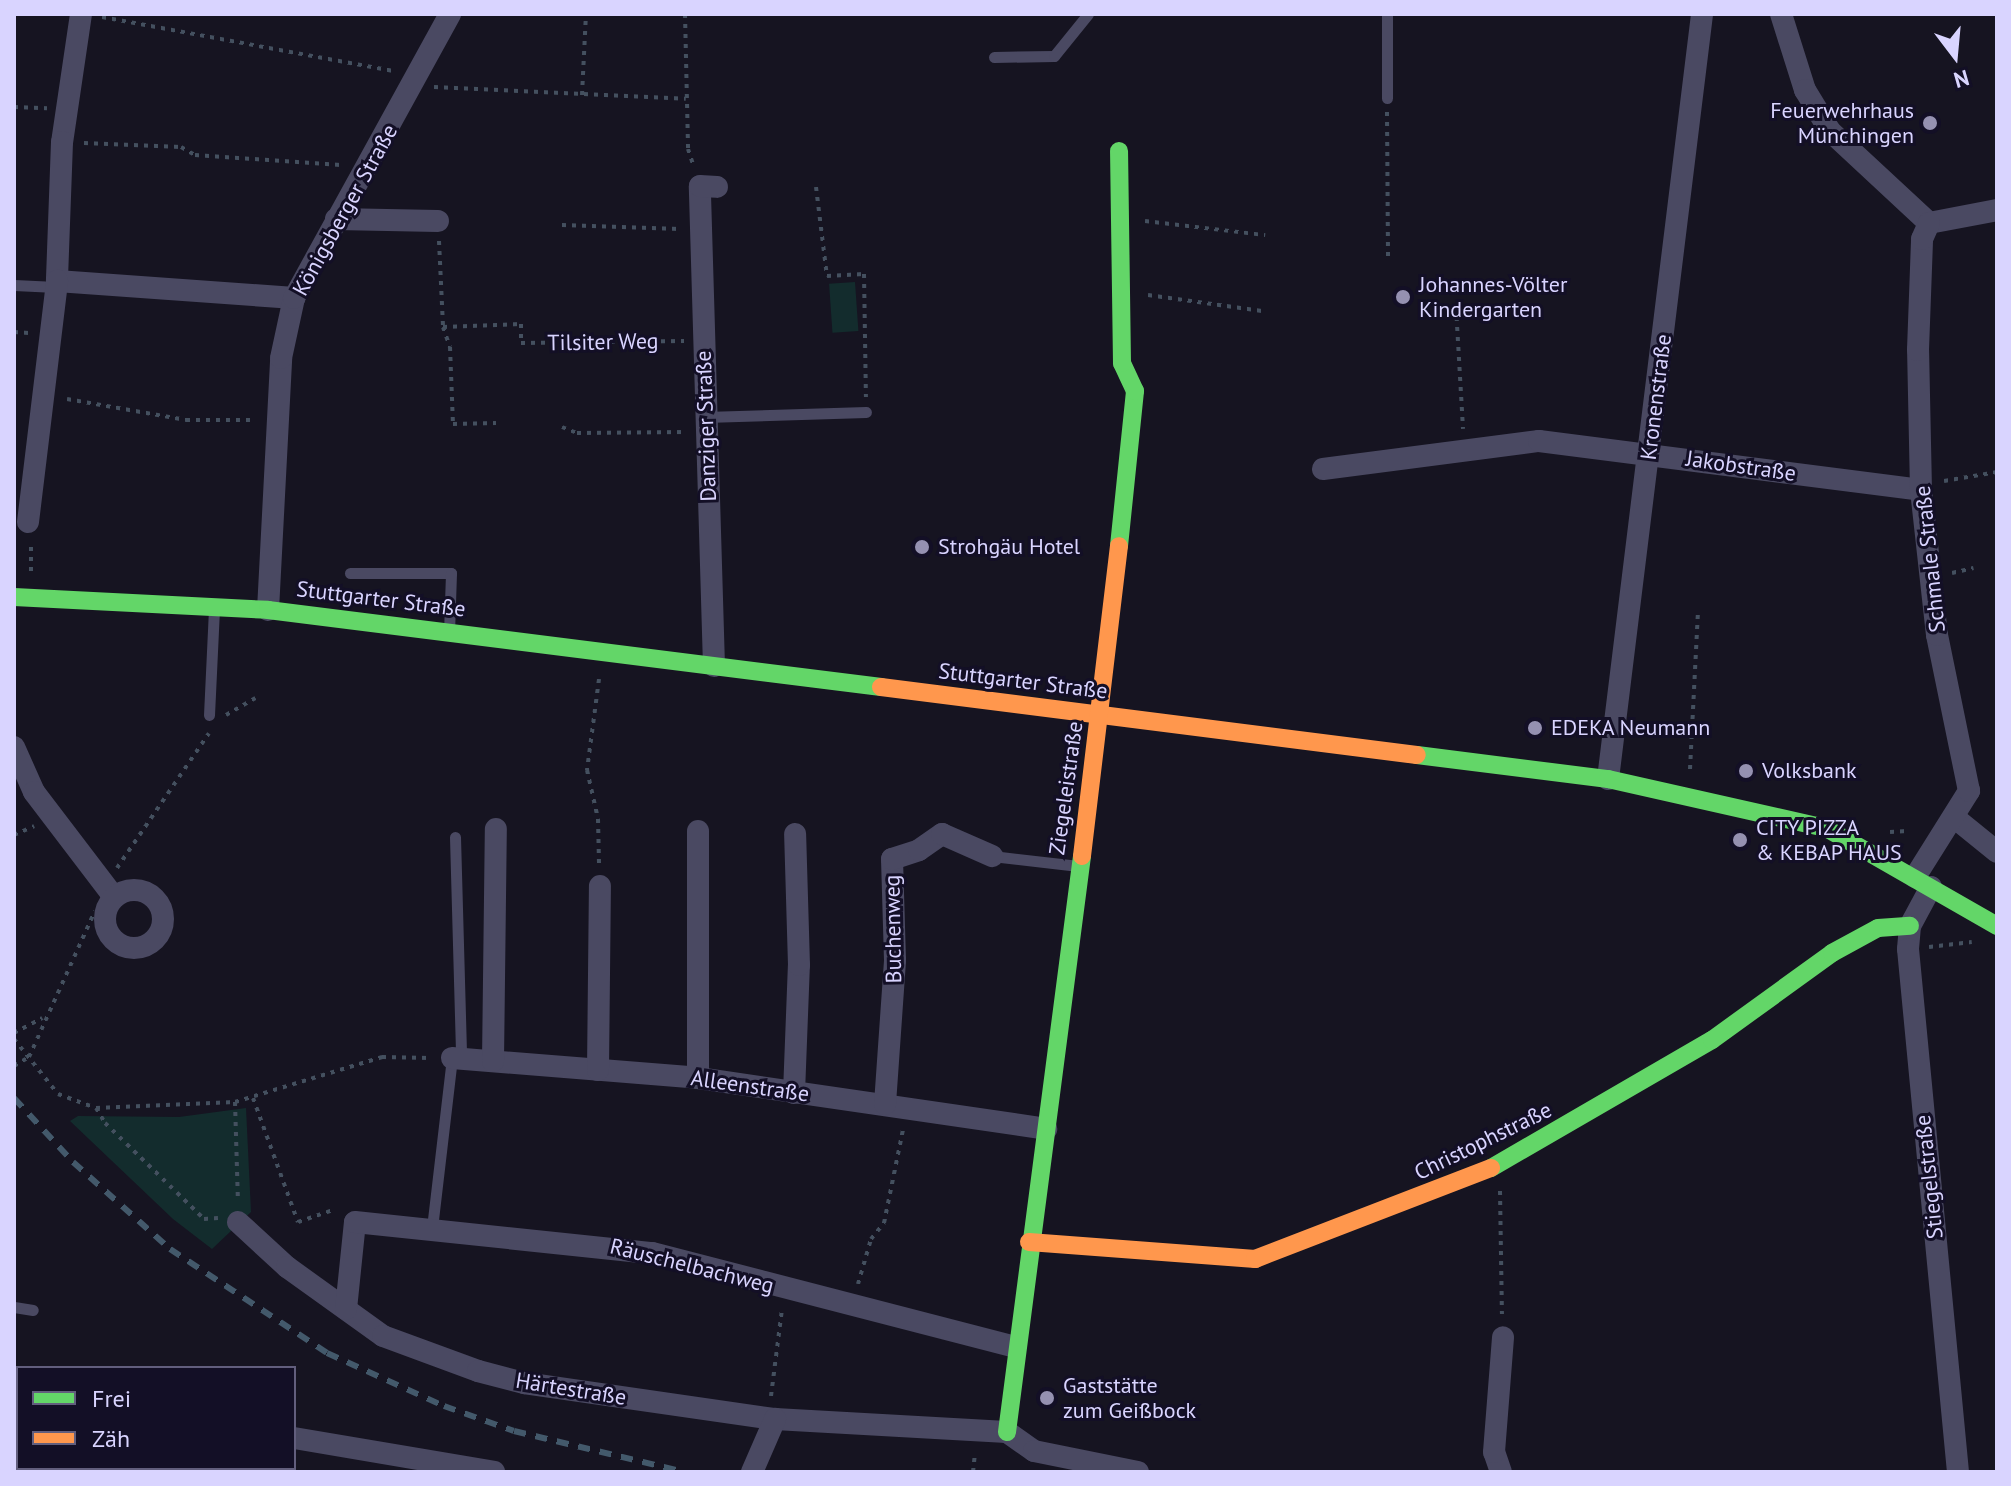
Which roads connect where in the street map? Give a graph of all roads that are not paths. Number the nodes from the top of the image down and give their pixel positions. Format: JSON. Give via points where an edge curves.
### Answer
{"nodes":[{"id":1,"x":450,"y":14,"type":"edge"},
{"id":2,"x":1088,"y":14,"type":"edge"},
{"id":3,"x":1387,"y":14,"type":"edge"},
{"id":4,"x":1702,"y":14,"type":"edge"},
{"id":5,"x":1781,"y":14,"type":"edge"},
{"id":6,"x":90,"y":16,"type":"edge"},
{"id":7,"x":994,"y":57,"type":"dead end"},
{"id":8,"x":1387,"y":98,"type":"road end"},
{"id":9,"x":1119,"y":151,"type":"dead end"},
{"id":10,"x":709,"y":186,"type":"road end"},
{"id":11,"x":1997,"y":210,"type":"edge"},
{"id":12,"x":336,"y":219,"type":"junction"},
{"id":13,"x":438,"y":221,"type":"road end"},
{"id":14,"x":1929,"y":223,"type":"junction"},
{"id":15,"x":57,"y":284,"type":"junction"},
{"id":16,"x":14,"y":285,"type":"edge"},
{"id":17,"x":294,"y":298,"type":"junction"},
{"id":18,"x":866,"y":412,"type":"road end"},
{"id":19,"x":705,"y":424,"type":"junction"},
{"id":20,"x":1649,"y":453,"type":"junction"},
{"id":21,"x":1323,"y":469,"type":"dead end"},
{"id":22,"x":1921,"y":487,"type":"junction"},
{"id":23,"x":28,"y":522,"type":"dead end"},
{"id":24,"x":350,"y":573,"type":"dead end"},
{"id":25,"x":14,"y":597,"type":"edge"},
{"id":26,"x":214,"y":606,"type":"junction"},
{"id":27,"x":268,"y":610,"type":"junction"},
{"id":28,"x":449,"y":633,"type":"junction"},
{"id":29,"x":714,"y":666,"type":"junction"},
{"id":30,"x":1101,"y":714,"type":"junction"},
{"id":31,"x":209,"y":715,"type":"dead end"},
{"id":32,"x":14,"y":747,"type":"edge"},
{"id":33,"x":1608,"y":779,"type":"junction"},
{"id":34,"x":1955,"y":818,"type":"junction"},
{"id":35,"x":496,"y":829,"type":"dead end"},
{"id":36,"x":698,"y":831,"type":"dead end"},
{"id":37,"x":795,"y":834,"type":"dead end"},
{"id":38,"x":455,"y":837,"type":"dead end"},
{"id":39,"x":1997,"y":852,"type":"edge"},
{"id":40,"x":992,"y":856,"type":"joint"},
{"id":41,"x":1080,"y":867,"type":"junction"},
{"id":42,"x":1923,"y":882,"type":"junction"},
{"id":43,"x":600,"y":886,"type":"road end"},
{"id":44,"x":110,"y":891,"type":"road end"},
{"id":45,"x":1910,"y":926,"type":"junction"},
{"id":46,"x":1997,"y":926,"type":"edge"},
{"id":47,"x":456,"y":1058,"type":"junction"},
{"id":48,"x":493,"y":1061,"type":"junction"},
{"id":49,"x":598,"y":1070,"type":"junction"},
{"id":50,"x":698,"y":1078,"type":"junction"},
{"id":51,"x":794,"y":1093,"type":"junction"},
{"id":52,"x":885,"y":1104,"type":"junction"},
{"id":53,"x":1046,"y":1129,"type":"junction"},
{"id":54,"x":236,"y":1220,"type":"road end"},
{"id":55,"x":432,"y":1228,"type":"junction"},
{"id":56,"x":1029,"y":1242,"type":"junction"},
{"id":57,"x":14,"y":1307,"type":"edge"},
{"id":58,"x":346,"y":1309,"type":"junction"},
{"id":59,"x":33,"y":1310,"type":"dead end"},
{"id":60,"x":1503,"y":1337,"type":"road end"},
{"id":61,"x":1015,"y":1347,"type":"junction"},
{"id":62,"x":771,"y":1418,"type":"junction"},
{"id":63,"x":1007,"y":1432,"type":"junction"},
{"id":64,"x":296,"y":1438,"type":"edge"},
{"id":65,"x":494,"y":1472,"type":"edge"},
{"id":66,"x":752,"y":1472,"type":"edge"},
{"id":67,"x":1138,"y":1472,"type":"edge"},
{"id":68,"x":1501,"y":1472,"type":"edge"},
{"id":69,"x":1958,"y":1472,"type":"edge"}],
"edges":[{"from":1,"to":12,"type":"street","name":"Königsberger Straße"},
{"from":2,"to":7,"type":"lane","via":[[1054,56]]},
{"from":3,"to":8,"type":"lane"},
{"from":4,"to":20,"type":"street","name":"Kronenstraße"},
{"from":5,"to":14,"type":"street","via":[[1805,90],[1830,131]]},
{"from":6,"to":15,"type":"street","via":[[65,108]]},
{"from":9,"to":30,"type":"street","name":"Ziegeleistraße","via":[[1122,363],[1135,391]]},
{"from":10,"to":19,"type":"street","name":"Danziger Straße","via":[[701,230]]},
{"from":11,"to":14,"type":"street"},
{"from":12,"to":13,"type":"street"},
{"from":12,"to":17,"type":"street","name":"Königsberger Straße"},
{"from":14,"to":22,"type":"street","name":"Schmale Straße","via":[[1922,239],[1918,350]]},
{"from":15,"to":16,"type":"lane"},
{"from":15,"to":17,"type":"street"},
{"from":15,"to":23,"type":"street"},
{"from":17,"to":27,"type":"street","name":"Königsberger Straße","via":[[281,358]]},
{"from":18,"to":19,"type":"lane"},
{"from":19,"to":29,"type":"street","name":"Danziger Straße"},
{"from":20,"to":21,"type":"street","name":"Jakobstraße","via":[[1539,441]]},
{"from":20,"to":22,"type":"street","name":"Jakobstraße"},
{"from":20,"to":33,"type":"street","name":"Kronenstraße"},
{"from":22,"to":34,"type":"street","name":"Schmale Straße","via":[[1937,635],[1969,791]]},
{"from":24,"to":28,"type":"lane","via":[[451,573]]},
{"from":25,"to":26,"type":"street","name":"Stuttgarter Straße"},
{"from":26,"to":27,"type":"street","name":"Stuttgarter Straße"},
{"from":26,"to":31,"type":"lane"},
{"from":27,"to":28,"type":"street","name":"Stuttgarter Straße"},
{"from":28,"to":29,"type":"street","name":"Stuttgarter Straße"},
{"from":29,"to":30,"type":"street","name":"Stuttgarter Straße"},
{"from":30,"to":33,"type":"street","name":"Stuttgarter Straße"},
{"from":30,"to":41,"type":"street","name":"Ziegeleistraße"},
{"from":32,"to":44,"type":"street","via":[[34,792]]},
{"from":33,"to":42,"type":"street","name":"Stuttgarter Straße","via":[[1826,828]]},
{"from":34,"to":39,"type":"street"},
{"from":34,"to":42,"type":"street","name":"Schmale Straße","via":[[1934,850]]},
{"from":35,"to":48,"type":"street"},
{"from":36,"to":50,"type":"street"},
{"from":37,"to":51,"type":"street","via":[[799,965]]},
{"from":38,"to":47,"type":"lane"},
{"from":40,"to":41,"type":"lane","name":"Buchenweg"},
{"from":40,"to":52,"type":"street","name":"Buchenweg","via":[[942,834],[919,850],[892,859],[895,960]]},
{"from":41,"to":53,"type":"street","name":"Ziegeleistraße"},
{"from":42,"to":45,"type":"street"},
{"from":42,"to":46,"type":"street","name":"Stuttgarter Straße"},
{"from":43,"to":49,"type":"street"},
{"from":45,"to":56,"type":"street","name":"Christophstraße","via":[[1878,928],[1832,953],[1712,1040],[1494,1167],[1255,1259],[1120,1255]]},
{"from":45,"to":69,"type":"street","name":"Stiegelstraße","via":[[1918,1067]]},
{"from":47,"to":48,"type":"street","name":"Alleenstraße"},
{"from":47,"to":55,"type":"lane"},
{"from":48,"to":49,"type":"street","name":"Alleenstraße"},
{"from":49,"to":50,"type":"street","name":"Alleenstraße"},
{"from":50,"to":51,"type":"street","name":"Alleenstraße"},
{"from":51,"to":52,"type":"street","name":"Alleenstraße"},
{"from":52,"to":53,"type":"street","name":"Alleenstraße"},
{"from":53,"to":56,"type":"street","name":"Ziegeleistraße"},
{"from":54,"to":58,"type":"street","name":"Härtestraße","via":[[287,1267]]},
{"from":55,"to":58,"type":"street","name":"Räuschelbachweg","via":[[355,1222]]},
{"from":55,"to":61,"type":"street","name":"Räuschelbachweg","via":[[627,1248]]},
{"from":56,"to":61,"type":"street","name":"Ziegeleistraße"},
{"from":57,"to":59,"type":"lane"},
{"from":58,"to":62,"type":"street","name":"Härtestraße","via":[[406,1348],[524,1383]]},
{"from":60,"to":68,"type":"street","via":[[1494,1452]]},
{"from":61,"to":63,"type":"street","name":"Ziegeleistraße"},
{"from":62,"to":63,"type":"street","name":"Härtestraße"},
{"from":62,"to":66,"type":"street"},
{"from":63,"to":67,"type":"street","via":[[1034,1451]]},
{"from":64,"to":65,"type":"street"}]}
